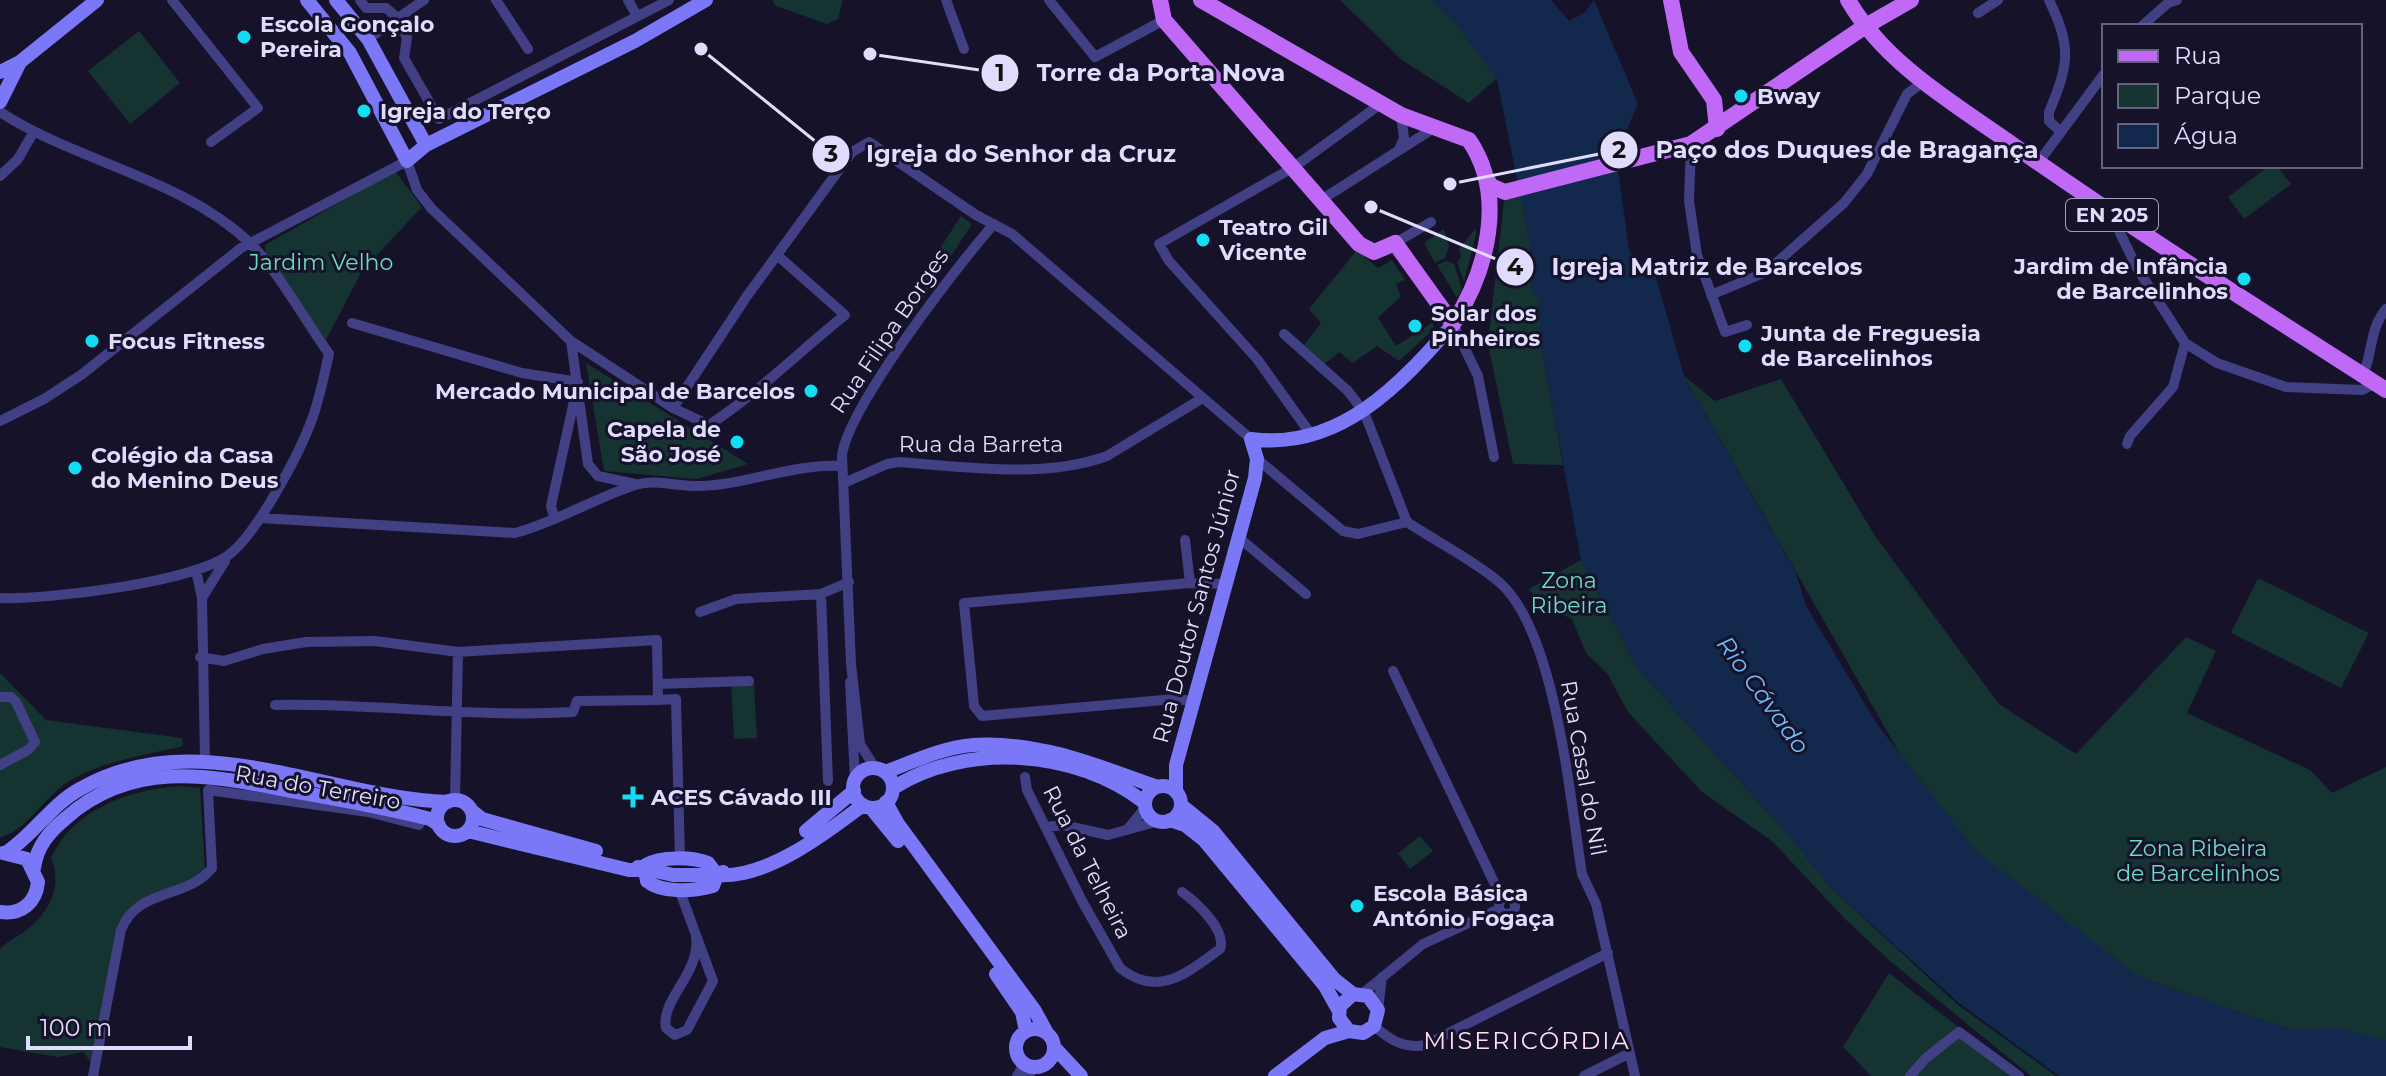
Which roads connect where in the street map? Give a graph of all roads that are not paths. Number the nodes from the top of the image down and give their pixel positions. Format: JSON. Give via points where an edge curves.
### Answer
{"nodes":[{"id":1,"x":97,"y":0,"type":"edge"},
{"id":2,"x":172,"y":0,"type":"edge"},
{"id":3,"x":307,"y":0,"type":"edge"},
{"id":4,"x":336,"y":0,"type":"edge"},
{"id":5,"x":360,"y":0,"type":"edge"},
{"id":6,"x":424,"y":0,"type":"edge"},
{"id":7,"x":496,"y":0,"type":"edge"},
{"id":8,"x":628,"y":0,"type":"edge"},
{"id":9,"x":669,"y":0,"type":"edge"},
{"id":10,"x":706,"y":0,"type":"edge"},
{"id":11,"x":946,"y":0,"type":"edge"},
{"id":12,"x":1049,"y":0,"type":"edge"},
{"id":13,"x":1160,"y":0,"type":"edge"},
{"id":14,"x":1201,"y":0,"type":"edge"},
{"id":15,"x":1671,"y":0,"type":"edge"},
{"id":16,"x":1848,"y":0,"type":"edge"},
{"id":17,"x":1911,"y":0,"type":"edge"},
{"id":18,"x":1998,"y":0,"type":"edge"},
{"id":19,"x":2049,"y":0,"type":"edge"},
{"id":20,"x":2177,"y":0,"type":"edge"},
{"id":21,"x":650,"y":4,"type":"edge"},
{"id":22,"x":1978,"y":13,"type":"dead end"},
{"id":23,"x":637,"y":16,"type":"junction"},
{"id":24,"x":399,"y":19,"type":"junction"},
{"id":25,"x":1164,"y":20,"type":"junction"},
{"id":26,"x":2145,"y":24,"type":"edge"},
{"id":27,"x":1864,"y":27,"type":"junction"},
{"id":28,"x":368,"y":40,"type":"junction"},
{"id":29,"x":584,"y":45,"type":"junction"},
{"id":30,"x":344,"y":46,"type":"junction"},
{"id":31,"x":528,"y":49,"type":"dead end"},
{"id":32,"x":964,"y":49,"type":"dead end"},
{"id":33,"x":354,"y":59,"type":"junction"},
{"id":34,"x":592,"y":63,"type":"junction"},
{"id":35,"x":2102,"y":77,"type":"edge"},
{"id":36,"x":1923,"y":82,"type":"junction"},
{"id":37,"x":2,"y":91,"type":"edge"},
{"id":38,"x":1382,"y":103,"type":"junction"},
{"id":39,"x":1401,"y":115,"type":"junction"},
{"id":40,"x":1434,"y":128,"type":"junction"},
{"id":41,"x":1717,"y":129,"type":"junction"},
{"id":42,"x":2060,"y":131,"type":"junction"},
{"id":43,"x":33,"y":133,"type":"junction"},
{"id":44,"x":211,"y":142,"type":"dead end"},
{"id":45,"x":1691,"y":144,"type":"junction"},
{"id":46,"x":426,"y":145,"type":"junction"},
{"id":47,"x":1398,"y":151,"type":"junction"},
{"id":48,"x":407,"y":161,"type":"junction"},
{"id":49,"x":2038,"y":163,"type":"junction"},
{"id":50,"x":1294,"y":167,"type":"junction"},
{"id":51,"x":1483,"y":173,"type":"junction"},
{"id":52,"x":0,"y":176,"type":"edge"},
{"id":53,"x":1507,"y":191,"type":"junction"},
{"id":54,"x":1321,"y":200,"type":"junction"},
{"id":55,"x":1492,"y":210,"type":"junction"},
{"id":56,"x":2121,"y":221,"type":"junction"},
{"id":57,"x":1431,"y":222,"type":"dead end"},
{"id":58,"x":994,"y":224,"type":"junction"},
{"id":59,"x":1395,"y":243,"type":"junction"},
{"id":60,"x":250,"y":244,"type":"junction"},
{"id":61,"x":777,"y":255,"type":"junction"},
{"id":62,"x":1711,"y":295,"type":"junction"},
{"id":63,"x":2386,"y":309,"type":"edge"},
{"id":64,"x":352,"y":323,"type":"dead end"},
{"id":65,"x":1453,"y":324,"type":"junction"},
{"id":66,"x":1747,"y":325,"type":"dead end"},
{"id":67,"x":1284,"y":334,"type":"dead end"},
{"id":68,"x":571,"y":341,"type":"junction"},
{"id":69,"x":2185,"y":343,"type":"junction"},
{"id":70,"x":578,"y":382,"type":"junction"},
{"id":71,"x":2375,"y":383,"type":"edge"},
{"id":72,"x":1201,"y":399,"type":"junction"},
{"id":73,"x":673,"y":408,"type":"junction"},
{"id":74,"x":1364,"y":412,"type":"junction"},
{"id":75,"x":0,"y":421,"type":"edge"},
{"id":76,"x":1310,"y":433,"type":"junction"},
{"id":77,"x":1251,"y":439,"type":"junction"},
{"id":78,"x":2127,"y":444,"type":"dead end"},
{"id":79,"x":1494,"y":457,"type":"dead end"},
{"id":80,"x":1257,"y":459,"type":"junction"},
{"id":81,"x":842,"y":466,"type":"junction"},
{"id":82,"x":844,"y":483,"type":"junction"},
{"id":83,"x":638,"y":484,"type":"junction"},
{"id":84,"x":554,"y":517,"type":"junction"},
{"id":85,"x":260,"y":518,"type":"junction"},
{"id":86,"x":1407,"y":522,"type":"junction"},
{"id":87,"x":1237,"y":536,"type":"junction"},
{"id":88,"x":1185,"y":540,"type":"dead end"},
{"id":89,"x":228,"y":556,"type":"junction"},
{"id":90,"x":191,"y":572,"type":"junction"},
{"id":91,"x":849,"y":582,"type":"junction"},
{"id":92,"x":1190,"y":583,"type":"junction"},
{"id":93,"x":1224,"y":584,"type":"junction"},
{"id":94,"x":821,"y":594,"type":"junction"},
{"id":95,"x":1306,"y":594,"type":"dead end"},
{"id":96,"x":0,"y":598,"type":"edge"},
{"id":97,"x":202,"y":598,"type":"junction"},
{"id":98,"x":700,"y":612,"type":"dead end"},
{"id":99,"x":458,"y":652,"type":"junction"},
{"id":100,"x":200,"y":657,"type":"junction"},
{"id":101,"x":851,"y":664,"type":"junction"},
{"id":102,"x":1393,"y":671,"type":"dead end"},
{"id":103,"x":749,"y":681,"type":"dead end"},
{"id":104,"x":658,"y":684,"type":"junction"},
{"id":105,"x":0,"y":697,"type":"edge"},
{"id":106,"x":658,"y":700,"type":"junction"},
{"id":107,"x":1194,"y":701,"type":"junction"},
{"id":108,"x":275,"y":705,"type":"dead end"},
{"id":109,"x":458,"y":713,"type":"junction"},
{"id":110,"x":0,"y":765,"type":"edge"},
{"id":111,"x":1176,"y":765,"type":"junction"},
{"id":112,"x":880,"y":770,"type":"junction"},
{"id":113,"x":206,"y":775,"type":"junction"},
{"id":114,"x":1025,"y":777,"type":"dead end"},
{"id":115,"x":828,"y":781,"type":"dead end"},
{"id":116,"x":854,"y":785,"type":"junction"},
{"id":117,"x":1158,"y":786,"type":"junction"},
{"id":118,"x":893,"y":788,"type":"junction"},
{"id":119,"x":1178,"y":798,"type":"junction"},
{"id":120,"x":452,"y":801,"type":"junction"},
{"id":121,"x":886,"y":802,"type":"junction"},
{"id":122,"x":1145,"y":805,"type":"junction"},
{"id":123,"x":867,"y":806,"type":"junction"},
{"id":124,"x":472,"y":811,"type":"junction"},
{"id":125,"x":1165,"y":821,"type":"junction"},
{"id":126,"x":439,"y":825,"type":"junction"},
{"id":127,"x":1047,"y":827,"type":"junction"},
{"id":128,"x":1127,"y":830,"type":"junction"},
{"id":129,"x":468,"y":831,"type":"junction"},
{"id":130,"x":4,"y":853,"type":"edge"},
{"id":131,"x":680,"y":860,"type":"junction"},
{"id":132,"x":34,"y":868,"type":"junction"},
{"id":133,"x":645,"y":870,"type":"junction"},
{"id":134,"x":717,"y":875,"type":"junction"},
{"id":135,"x":679,"y":889,"type":"junction"},
{"id":136,"x":1182,"y":892,"type":"dead end"},
{"id":137,"x":7,"y":912,"type":"edge"},
{"id":138,"x":0,"y":925,"type":"edge"},
{"id":139,"x":696,"y":937,"type":"junction"},
{"id":140,"x":1608,"y":953,"type":"junction"},
{"id":141,"x":1382,"y":977,"type":"junction"},
{"id":142,"x":1358,"y":994,"type":"junction"},
{"id":143,"x":1378,"y":1010,"type":"junction"},
{"id":144,"x":1339,"y":1014,"type":"junction"},
{"id":145,"x":1374,"y":1026,"type":"junction"},
{"id":146,"x":1026,"y":1031,"type":"junction"},
{"id":147,"x":1349,"y":1031,"type":"junction"},
{"id":148,"x":1325,"y":1038,"type":"junction"},
{"id":149,"x":1051,"y":1040,"type":"junction"},
{"id":150,"x":1630,"y":1053,"type":"junction"},
{"id":151,"x":1030,"y":1069,"type":"edge"},
{"id":152,"x":1080,"y":1075,"type":"edge"},
{"id":153,"x":93,"y":1076,"type":"edge"},
{"id":154,"x":1275,"y":1076,"type":"edge"},
{"id":155,"x":1584,"y":1076,"type":"edge"},
{"id":156,"x":1635,"y":1076,"type":"edge"},
{"id":157,"x":1910,"y":1076,"type":"edge"},
{"id":158,"x":2019,"y":1076,"type":"edge"}],
"edges":[{"from":1,"to":37,"type":"main road","via":[[20,62]]},
{"from":2,"to":44,"type":"street","via":[[258,108]]},
{"from":3,"to":30,"type":"main road"},
{"from":4,"to":28,"type":"main road"},
{"from":5,"to":24,"type":"street","via":[[366,8],[386,8]]},
{"from":6,"to":24,"type":"street"},
{"from":7,"to":31,"type":"street"},
{"from":8,"to":23,"type":"street"},
{"from":9,"to":21,"type":"street"},
{"from":10,"to":34,"type":"main road"},
{"from":11,"to":32,"type":"street"},
{"from":12,"to":25,"type":"street","via":[[1095,57]]},
{"from":13,"to":25,"type":"main road"},
{"from":14,"to":38,"type":"main road"},
{"from":15,"to":41,"type":"main road","via":[[1681,52],[1714,100]]},
{"from":16,"to":27,"type":"main road","number":"EN 205"},
{"from":17,"to":27,"type":"main road"},
{"from":18,"to":22,"type":"street"},
{"from":19,"to":42,"type":"street","via":[[2068,59],[2049,112],[2049,121]]},
{"from":20,"to":26,"type":"street"},
{"from":21,"to":23,"type":"street"},
{"from":23,"to":29,"type":"street"},
{"from":24,"to":28,"type":"street"},
{"from":24,"to":29,"type":"street","via":[[407,38],[404,58],[439,119]]},
{"from":25,"to":50,"type":"main road"},
{"from":27,"to":36,"type":"main road","number":"EN 205"},
{"from":27,"to":41,"type":"main road"},
{"from":28,"to":30,"type":"main road"},
{"from":28,"to":33,"type":"main road"},
{"from":28,"to":46,"type":"main road"},
{"from":29,"to":34,"type":"street"},
{"from":30,"to":33,"type":"main road"},
{"from":33,"to":48,"type":"main road"},
{"from":34,"to":46,"type":"main road"},
{"from":35,"to":42,"type":"street"},
{"from":36,"to":49,"type":"main road","number":"EN 205"},
{"from":36,"to":62,"type":"street","via":[[1907,94],[1867,174],[1844,203],[1766,272]]},
{"from":37,"to":43,"type":"street","via":[[11,119]]},
{"from":38,"to":39,"type":"main road"},
{"from":38,"to":50,"type":"street"},
{"from":39,"to":40,"type":"main road"},
{"from":39,"to":47,"type":"street","via":[[1404,138]]},
{"from":40,"to":47,"type":"street"},
{"from":40,"to":51,"type":"main road","via":[[1469,140]]},
{"from":41,"to":45,"type":"main road"},
{"from":42,"to":49,"type":"street"},
{"from":43,"to":52,"type":"street"},
{"from":43,"to":60,"type":"street","via":[[158,184]]},
{"from":45,"to":53,"type":"main road"},
{"from":45,"to":62,"type":"street","via":[[1689,201],[1697,255]]},
{"from":46,"to":48,"type":"main road"},
{"from":47,"to":54,"type":"street"},
{"from":48,"to":60,"type":"street"},
{"from":48,"to":68,"type":"street","via":[[417,190],[431,208]]},
{"from":49,"to":56,"type":"main road","number":"EN 205"},
{"from":50,"to":54,"type":"main road"},
{"from":50,"to":76,"type":"street","via":[[1159,244],[1257,359]]},
{"from":51,"to":53,"type":"main road","via":[[1491,186]]},
{"from":51,"to":55,"type":"main road"},
{"from":53,"to":55,"type":"main road"},
{"from":54,"to":59,"type":"main road","via":[[1359,244],[1374,252]]},
{"from":55,"to":65,"type":"main road","via":[[1471,296]]},
{"from":56,"to":69,"type":"street","via":[[2120,233],[2137,268]]},
{"from":56,"to":71,"type":"main road","number":"EN 205"},
{"from":57,"to":59,"type":"street"},
{"from":58,"to":61,"type":"street","via":[[869,142],[852,152]]},
{"from":58,"to":72,"type":"street","via":[[1129,332]]},
{"from":58,"to":81,"type":"street","name":"Rua Filipa Borges","via":[[852,421]]},
{"from":59,"to":65,"type":"main road"},
{"from":60,"to":75,"type":"street","via":[[81,375]]},
{"from":60,"to":85,"type":"street","via":[[329,354],[312,418]]},
{"from":61,"to":73,"type":"street"},
{"from":61,"to":73,"type":"street","via":[[845,315],[747,400],[709,425]]},
{"from":62,"to":66,"type":"street","via":[[1725,332]]},
{"from":63,"to":71,"type":"street","via":[[2372,331]]},
{"from":64,"to":70,"type":"street","via":[[522,373]]},
{"from":65,"to":74,"type":"main road"},
{"from":65,"to":79,"type":"street","via":[[1478,376]]},
{"from":67,"to":74,"type":"street"},
{"from":68,"to":70,"type":"street"},
{"from":68,"to":73,"type":"street"},
{"from":69,"to":71,"type":"street","via":[[2217,363],[2286,387],[2362,390]]},
{"from":69,"to":78,"type":"street","via":[[2173,387]]},
{"from":70,"to":83,"type":"street","via":[[588,464],[598,476]]},
{"from":70,"to":84,"type":"street","via":[[551,506]]},
{"from":72,"to":77,"type":"street"},
{"from":72,"to":82,"type":"street","name":"Rua da Barreta","via":[[1091,462],[1017,467],[899,462]]},
{"from":74,"to":76,"type":"main road"},
{"from":74,"to":86,"type":"street"},
{"from":76,"to":77,"type":"main road"},
{"from":77,"to":80,"type":"main road"},
{"from":80,"to":86,"type":"street","via":[[1343,531],[1358,534]]},
{"from":80,"to":87,"type":"main road","name":"Rua Doutor Santos Júnior"},
{"from":81,"to":82,"type":"street","name":"Rua Filipa Borges"},
{"from":81,"to":83,"type":"street","via":[[819,465],[697,486]]},
{"from":82,"to":91,"type":"street","name":"Rua Filipa Borges"},
{"from":83,"to":84,"type":"street"},
{"from":84,"to":85,"type":"street","via":[[539,526],[499,534]]},
{"from":85,"to":89,"type":"street"},
{"from":86,"to":140,"type":"street","name":"Rua Casal do Nil","via":[[1501,583],[1530,626],[1547,667],[1582,874]]},
{"from":87,"to":93,"type":"main road","name":"Rua Doutor Santos Júnior"},
{"from":87,"to":95,"type":"street"},
{"from":88,"to":92,"type":"street"},
{"from":89,"to":90,"type":"street"},
{"from":89,"to":97,"type":"street"},
{"from":90,"to":96,"type":"street","via":[[63,594]]},
{"from":90,"to":97,"type":"street"},
{"from":91,"to":94,"type":"street"},
{"from":91,"to":101,"type":"street","name":"Rua Filipa Borges"},
{"from":92,"to":93,"type":"street"},
{"from":92,"to":107,"type":"street","via":[[964,603],[974,706],[982,716]]},
{"from":93,"to":107,"type":"main road","name":"Rua Doutor Santos Júnior"},
{"from":94,"to":98,"type":"street","via":[[736,599]]},
{"from":94,"to":115,"type":"street"},
{"from":97,"to":100,"type":"street"},
{"from":99,"to":100,"type":"street","via":[[361,641],[292,644],[224,661]]},
{"from":99,"to":104,"type":"street","via":[[657,640]]},
{"from":99,"to":109,"type":"street"},
{"from":100,"to":113,"type":"street"},
{"from":101,"to":112,"type":"street","name":"Rua Filipa Borges","via":[[860,744]]},
{"from":101,"to":116,"type":"street","name":"Rua Filipa Borges"},
{"from":102,"to":141,"type":"street","via":[[1501,904],[1423,944]]},
{"from":103,"to":104,"type":"street"},
{"from":104,"to":106,"type":"street"},
{"from":105,"to":110,"type":"street","via":[[16,702],[35,742]]},
{"from":106,"to":109,"type":"street","via":[[577,701],[573,712]]},
{"from":106,"to":131,"type":"street","via":[[676,699]]},
{"from":107,"to":111,"type":"main road","name":"Rua Doutor Santos Júnior"},
{"from":108,"to":109,"type":"street","via":[[348,704]]},
{"from":109,"to":120,"type":"street"},
{"from":111,"to":117,"type":"main road","name":"Rua Doutor Santos Júnior"},
{"from":111,"to":119,"type":"main road","name":"Rua Doutor Santos Júnior"},
{"from":112,"to":116,"type":"main road","via":[[863,771]]},
{"from":112,"to":117,"type":"main road","via":[[970,745],[1013,746],[1076,756]]},
{"from":112,"to":118,"type":"main road"},
{"from":113,"to":120,"type":"main road"},
{"from":113,"to":126,"type":"main road","via":[[421,817]]},
{"from":113,"to":130,"type":"main road","via":[[152,762],[94,781],[45,815],[20,844]]},
{"from":113,"to":132,"type":"main road","via":[[152,777],[82,804],[43,842]]},
{"from":113,"to":153,"type":"street","name":"Rua do Terreiro","via":[[212,868],[204,879],[137,905],[127,914]]},
{"from":114,"to":127,"type":"street","name":"Rua da Telheira"},
{"from":116,"to":123,"type":"main road"},
{"from":116,"to":134,"type":"main road","via":[[782,848]]},
{"from":117,"to":119,"type":"main road"},
{"from":117,"to":122,"type":"main road","name":"Rua Doutor Santos Júnior","via":[[1148,793]]},
{"from":118,"to":121,"type":"main road"},
{"from":118,"to":122,"type":"main road","via":[[938,766],[972,758],[1012,759],[1102,777]]},
{"from":119,"to":125,"type":"main road"},
{"from":119,"to":142,"type":"main road","via":[[1213,831],[1334,979]]},
{"from":120,"to":124,"type":"main road","via":[[465,803]]},
{"from":120,"to":126,"type":"main road","via":[[439,812]]},
{"from":121,"to":123,"type":"main road"},
{"from":121,"to":149,"type":"main road"},
{"from":122,"to":125,"type":"main road"},
{"from":122,"to":128,"type":"street"},
{"from":123,"to":134,"type":"main road","via":[[770,865],[734,876]]},
{"from":123,"to":146,"type":"main road","via":[[1022,1012]]},
{"from":124,"to":129,"type":"main road"},
{"from":124,"to":133,"type":"main road","via":[[482,819]]},
{"from":125,"to":128,"type":"street"},
{"from":125,"to":144,"type":"main road","via":[[1185,825],[1204,840],[1325,986]]},
{"from":126,"to":129,"type":"main road","via":[[453,836]]},
{"from":127,"to":128,"type":"street","via":[[1063,825],[1108,835]]},
{"from":127,"to":136,"type":"street","name":"Rua da Telheira","via":[[1120,968],[1139,980],[1165,983],[1180,978],[1220,949],[1220,935],[1196,901]]},
{"from":129,"to":133,"type":"main road"},
{"from":130,"to":132,"type":"main road","via":[[24,857]]},
{"from":131,"to":133,"type":"main road","via":[[656,860]]},
{"from":131,"to":134,"type":"main road","via":[[703,860]]},
{"from":132,"to":137,"type":"main road","via":[[35,895],[28,906]]},
{"from":133,"to":134,"type":"main road"},
{"from":133,"to":135,"type":"main road","via":[[651,885]]},
{"from":134,"to":135,"type":"main road","via":[[713,886]]},
{"from":135,"to":139,"type":"street"},
{"from":137,"to":138,"type":"main road"},
{"from":139,"to":139,"type":"street","via":[[694,964],[665,1017],[666,1028],[675,1035],[687,1030],[712,986]]},
{"from":140,"to":145,"type":"street","via":[[1425,1045],[1399,1044]]},
{"from":140,"to":150,"type":"street","name":"Rua Casal do Nil"},
{"from":141,"to":142,"type":"street"},
{"from":141,"to":143,"type":"street"},
{"from":142,"to":143,"type":"main road","via":[[1373,1000]]},
{"from":142,"to":144,"type":"main road","via":[[1343,1001]]},
{"from":143,"to":145,"type":"main road"},
{"from":144,"to":147,"type":"main road"},
{"from":144,"to":148,"type":"main road"},
{"from":145,"to":147,"type":"main road","via":[[1363,1033]]},
{"from":146,"to":149,"type":"main road","via":[[1037,1029]]},
{"from":146,"to":151,"type":"main road","via":[[1016,1047]]},
{"from":147,"to":148,"type":"main road"},
{"from":148,"to":154,"type":"main road"},
{"from":149,"to":151,"type":"main road","via":[[1052,1057]]},
{"from":149,"to":152,"type":"main road"},
{"from":150,"to":155,"type":"street"},
{"from":150,"to":156,"type":"street","name":"Rua Casal do Nil"},
{"from":151,"to":152,"type":"main road","via":[[1062,1065]]},
{"from":157,"to":158,"type":"street","via":[[1959,1032]]}]}
